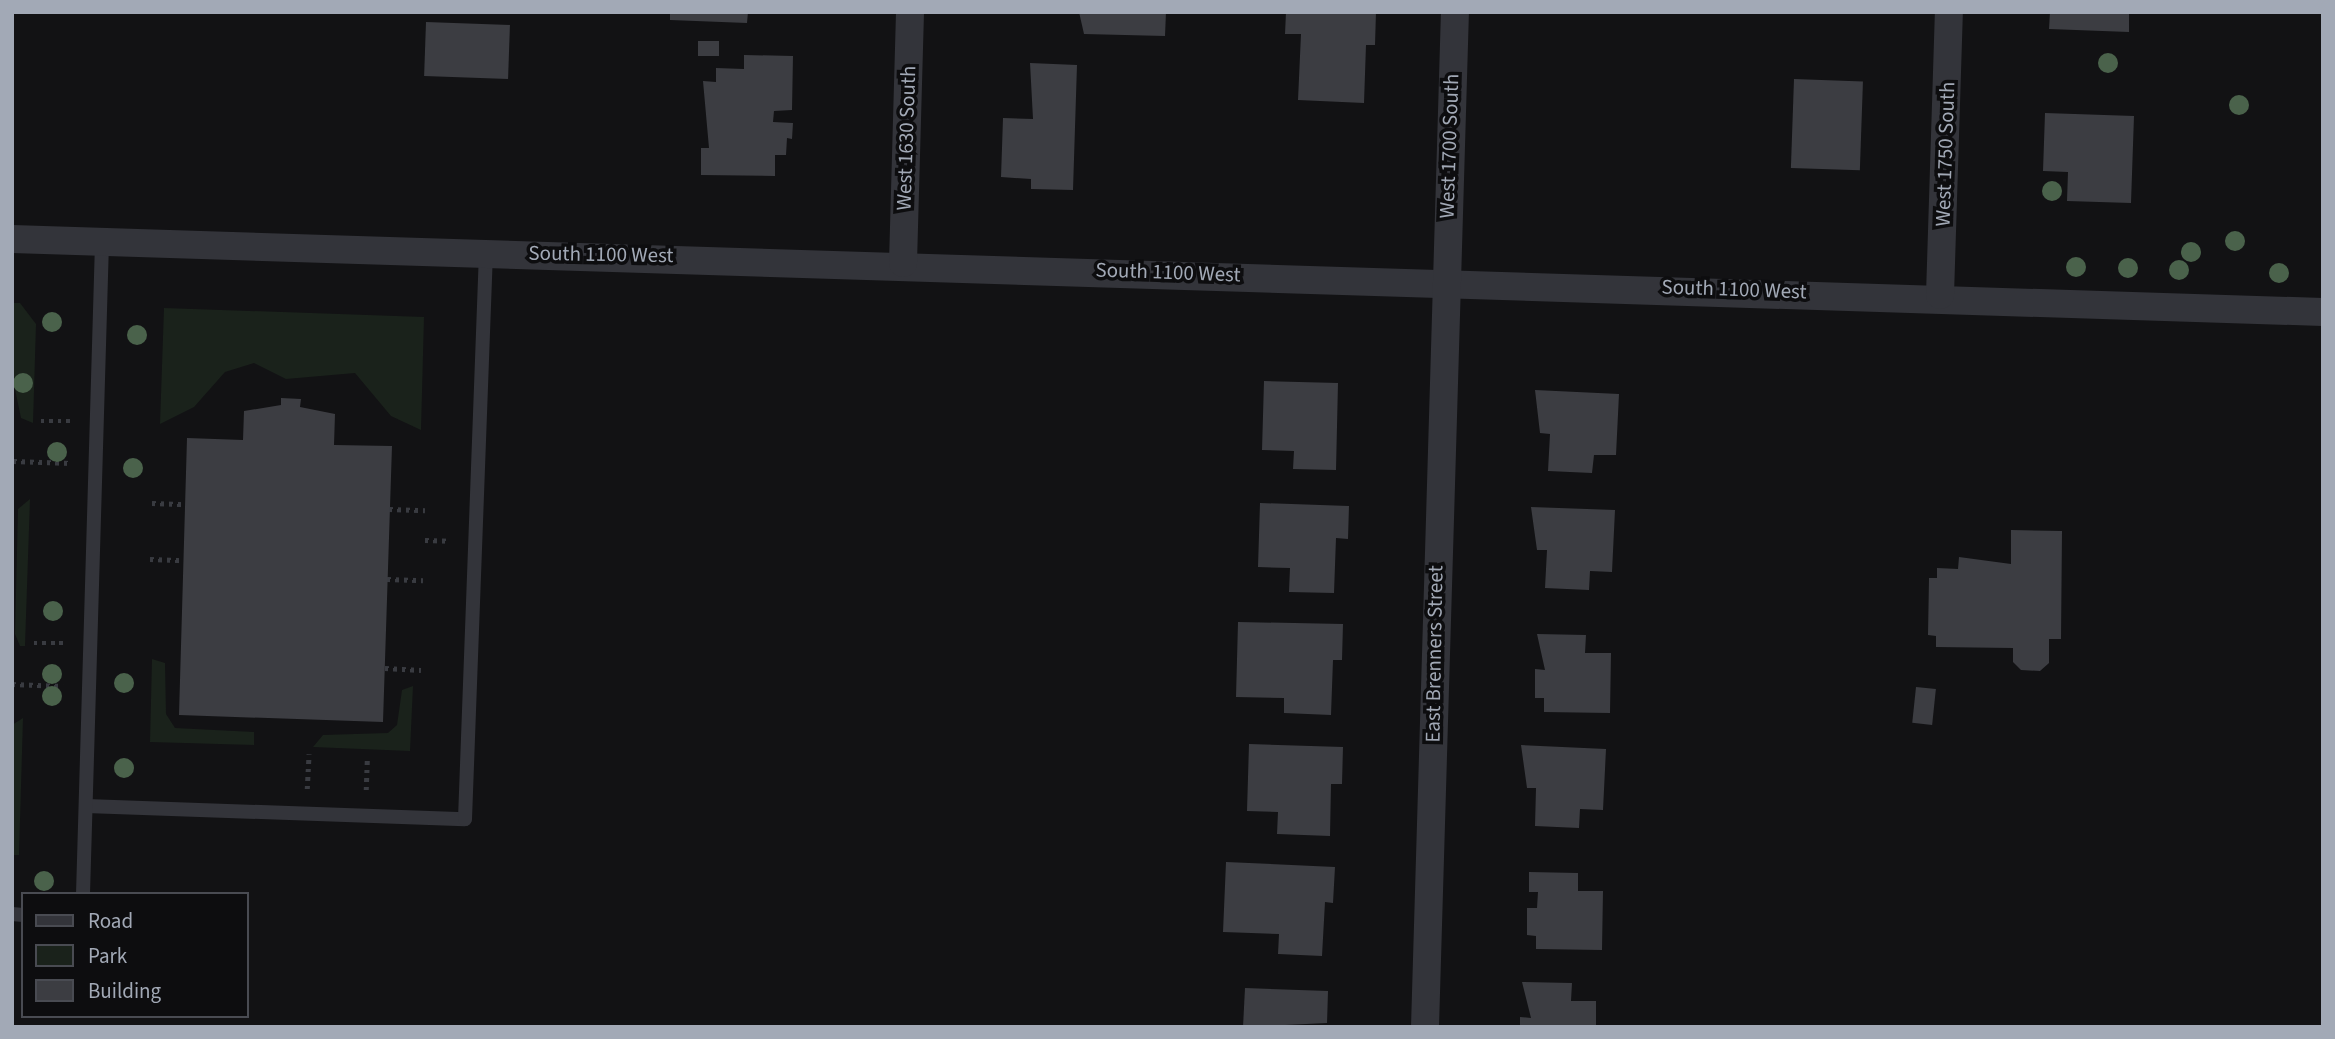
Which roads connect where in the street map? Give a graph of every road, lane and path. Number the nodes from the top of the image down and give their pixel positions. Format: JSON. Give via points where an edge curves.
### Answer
{"nodes":[{"id":1,"x":910,"y":12,"type":"edge"},
{"id":2,"x":1455,"y":12,"type":"edge"},
{"id":3,"x":1949,"y":12,"type":"edge"},
{"id":4,"x":12,"y":239,"type":"edge"},
{"id":5,"x":102,"y":243,"type":"junction"},
{"id":6,"x":486,"y":252,"type":"junction"},
{"id":7,"x":903,"y":263,"type":"junction"},
{"id":8,"x":1444,"y":281,"type":"junction"},
{"id":9,"x":1940,"y":295,"type":"junction"},
{"id":10,"x":2323,"y":312,"type":"edge"},
{"id":11,"x":13,"y":461,"type":"edge"},
{"id":12,"x":72,"y":463,"type":"dead end"},
{"id":13,"x":152,"y":503,"type":"dead end"},
{"id":14,"x":186,"y":504,"type":"dead end"},
{"id":15,"x":389,"y":509,"type":"dead end"},
{"id":16,"x":425,"y":510,"type":"dead end"},
{"id":17,"x":150,"y":559,"type":"dead end"},
{"id":18,"x":184,"y":560,"type":"dead end"},
{"id":19,"x":387,"y":579,"type":"dead end"},
{"id":20,"x":423,"y":580,"type":"dead end"},
{"id":21,"x":385,"y":668,"type":"dead end"},
{"id":22,"x":421,"y":670,"type":"dead end"},
{"id":23,"x":12,"y":684,"type":"edge"},
{"id":24,"x":67,"y":686,"type":"dead end"},
{"id":25,"x":309,"y":754,"type":"dead end"},
{"id":26,"x":367,"y":756,"type":"dead end"},
{"id":27,"x":86,"y":806,"type":"junction"},
{"id":28,"x":305,"y":814,"type":"junction"},
{"id":29,"x":366,"y":816,"type":"junction"},
{"id":30,"x":83,"y":892,"type":"edge"},
{"id":31,"x":1425,"y":1027,"type":"edge"}],
"edges":[{"from":1,"to":7,"type":"street","name":"West 1630 South"},
{"from":2,"to":8,"type":"street","name":"West 1700 South"},
{"from":3,"to":9,"type":"street","name":"West 1750 South"},
{"from":4,"to":5,"type":"street","name":"South 1100 West"},
{"from":5,"to":6,"type":"street","name":"South 1100 West"},
{"from":5,"to":27,"type":"lane"},
{"from":6,"to":7,"type":"street","name":"South 1100 West"},
{"from":6,"to":29,"type":"lane","via":[[465,819]]},
{"from":7,"to":8,"type":"street","name":"South 1100 West"},
{"from":8,"to":9,"type":"street","name":"South 1100 West"},
{"from":8,"to":31,"type":"street","name":"East Brenners Street"},
{"from":9,"to":10,"type":"street","name":"South 1100 West"},
{"from":11,"to":12,"type":"path"},
{"from":13,"to":14,"type":"path"},
{"from":15,"to":16,"type":"path"},
{"from":17,"to":18,"type":"path"},
{"from":19,"to":20,"type":"path"},
{"from":21,"to":22,"type":"path"},
{"from":23,"to":24,"type":"path"},
{"from":25,"to":28,"type":"path"},
{"from":26,"to":29,"type":"path"},
{"from":27,"to":28,"type":"lane"},
{"from":27,"to":30,"type":"lane"},
{"from":28,"to":29,"type":"lane"}]}
